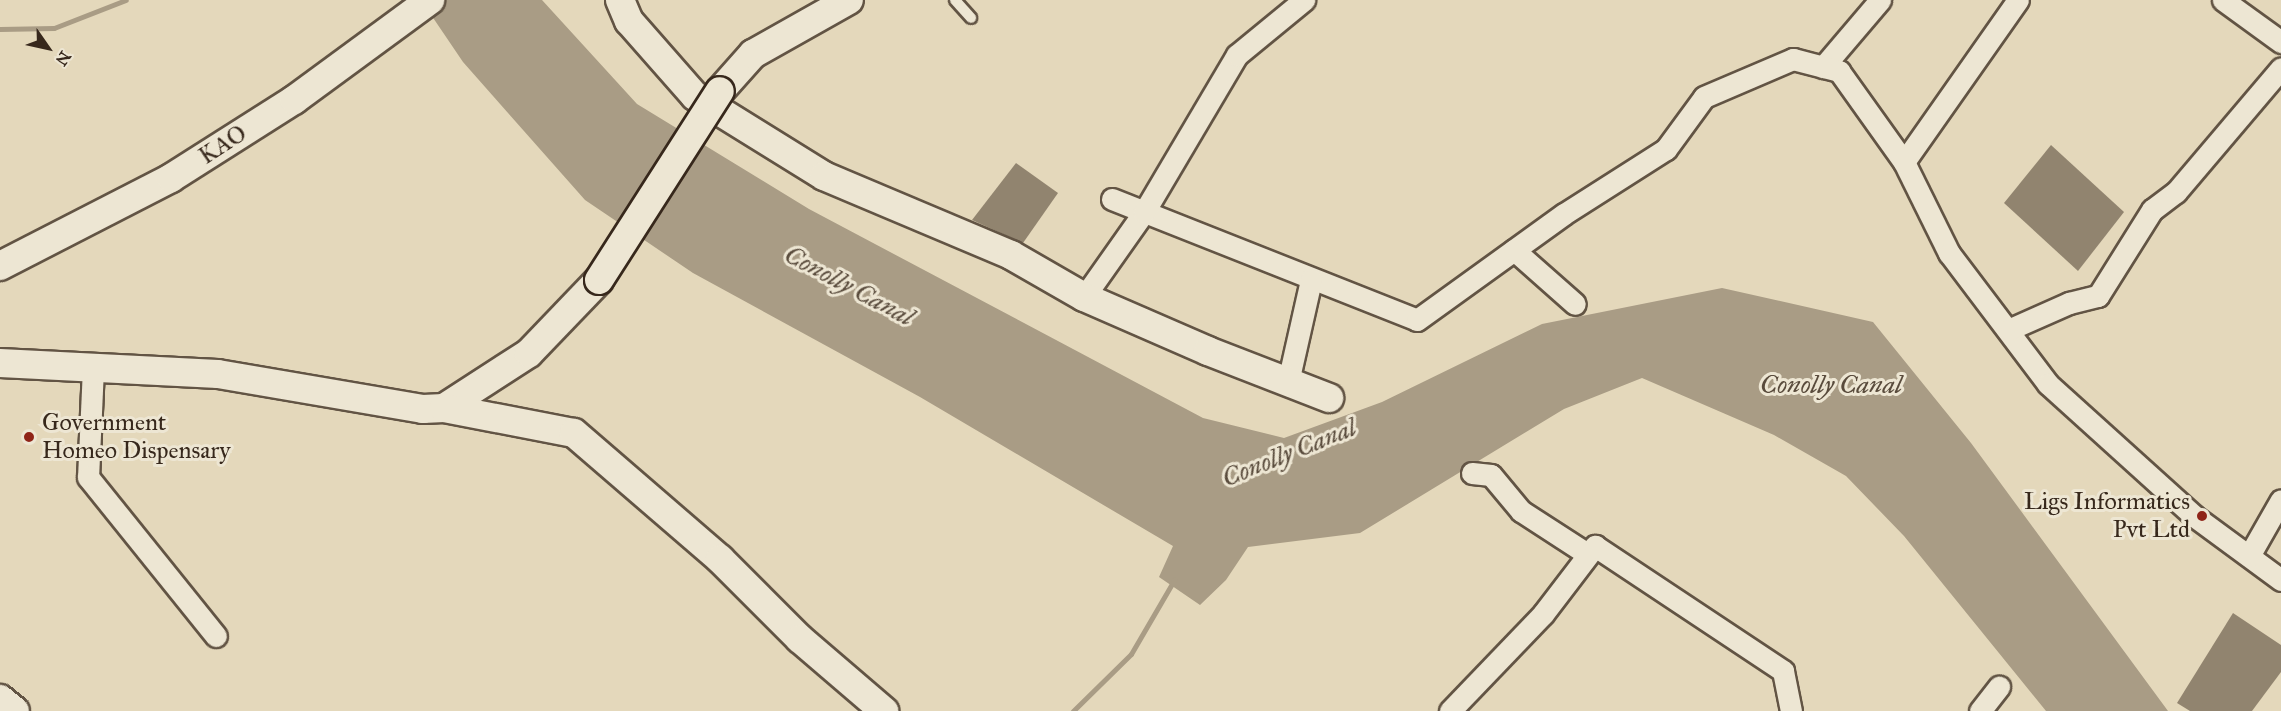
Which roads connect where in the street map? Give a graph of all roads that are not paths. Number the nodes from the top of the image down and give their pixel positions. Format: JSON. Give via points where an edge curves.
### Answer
{"nodes":[{"id":1,"x":430,"y":0,"type":"edge"},
{"id":2,"x":620,"y":0,"type":"edge"},
{"id":3,"x":849,"y":0,"type":"edge"},
{"id":4,"x":955,"y":0,"type":"edge"},
{"id":5,"x":1304,"y":0,"type":"edge"},
{"id":6,"x":1880,"y":0,"type":"edge"},
{"id":7,"x":2018,"y":0,"type":"edge"},
{"id":8,"x":2223,"y":0,"type":"edge"},
{"id":9,"x":971,"y":18,"type":"dead end"},
{"id":10,"x":2281,"y":42,"type":"edge"},
{"id":11,"x":1823,"y":67,"type":"junction"},
{"id":12,"x":2281,"y":68,"type":"edge"},
{"id":13,"x":708,"y":94,"type":"junction"},
{"id":14,"x":1904,"y":162,"type":"junction"},
{"id":15,"x":1112,"y":199,"type":"dead end"},
{"id":16,"x":1144,"y":212,"type":"junction"},
{"id":17,"x":1514,"y":250,"type":"junction"},
{"id":18,"x":0,"y":266,"type":"edge"},
{"id":19,"x":1311,"y":280,"type":"junction"},
{"id":20,"x":1084,"y":297,"type":"junction"},
{"id":21,"x":1575,"y":304,"type":"dead end"},
{"id":22,"x":2008,"y":330,"type":"junction"},
{"id":23,"x":0,"y":363,"type":"edge"},
{"id":24,"x":93,"y":368,"type":"junction"},
{"id":25,"x":1288,"y":382,"type":"junction"},
{"id":26,"x":1329,"y":398,"type":"dead end"},
{"id":27,"x":444,"y":408,"type":"junction"},
{"id":28,"x":1472,"y":473,"type":"dead end"},
{"id":29,"x":2281,"y":500,"type":"edge"},
{"id":30,"x":1586,"y":552,"type":"junction"},
{"id":31,"x":2248,"y":556,"type":"junction"},
{"id":32,"x":2281,"y":580,"type":"edge"},
{"id":33,"x":216,"y":636,"type":"dead end"},
{"id":34,"x":1999,"y":687,"type":"dead end"},
{"id":35,"x":0,"y":699,"type":"edge"},
{"id":36,"x":15,"y":711,"type":"edge"},
{"id":37,"x":884,"y":711,"type":"edge"},
{"id":38,"x":1450,"y":711,"type":"edge"},
{"id":39,"x":1791,"y":711,"type":"edge"},
{"id":40,"x":1980,"y":711,"type":"edge"}],
"edges":[{"from":1,"to":18,"type":"street","name":"KAO","via":[[294,100],[171,178]]},
{"from":2,"to":13,"type":"street","via":[[629,21]]},
{"from":3,"to":13,"type":"street","via":[[753,54]]},
{"from":4,"to":9,"type":"lane"},
{"from":5,"to":16,"type":"street","via":[[1237,55]]},
{"from":6,"to":11,"type":"street"},
{"from":7,"to":14,"type":"street"},
{"from":8,"to":10,"type":"street"},
{"from":11,"to":14,"type":"street","via":[[1839,71]]},
{"from":11,"to":17,"type":"street","via":[[1793,59],[1704,96],[1666,149]]},
{"from":12,"to":22,"type":"street","via":[[2176,192],[2152,210],[2098,296],[2069,303]]},
{"from":13,"to":20,"type":"street","via":[[824,176],[1011,255]]},
{"from":13,"to":27,"type":"street","bridge":true,"via":[[599,280],[529,353]]},
{"from":14,"to":22,"type":"street","via":[[1949,253]]},
{"from":15,"to":16,"type":"street"},
{"from":16,"to":19,"type":"street"},
{"from":16,"to":20,"type":"street"},
{"from":17,"to":19,"type":"street","via":[[1417,320]]},
{"from":17,"to":21,"type":"street"},
{"from":19,"to":25,"type":"street"},
{"from":20,"to":25,"type":"street"},
{"from":22,"to":31,"type":"street","via":[[2048,384],[2194,516]]},
{"from":23,"to":24,"type":"street"},
{"from":24,"to":27,"type":"street","via":[[218,374],[423,409]]},
{"from":24,"to":33,"type":"street","via":[[88,477]]},
{"from":25,"to":26,"type":"street"},
{"from":27,"to":37,"type":"street","via":[[574,433],[720,559],[800,639]]},
{"from":28,"to":30,"type":"street","via":[[1491,475],[1521,511]]},
{"from":29,"to":31,"type":"street"},
{"from":30,"to":38,"type":"street","via":[[1543,614]]},
{"from":30,"to":39,"type":"street","via":[[1600,548],[1774,663],[1789,684]]},
{"from":31,"to":32,"type":"street"},
{"from":34,"to":40,"type":"street"},
{"from":35,"to":36,"type":"street"}]}
